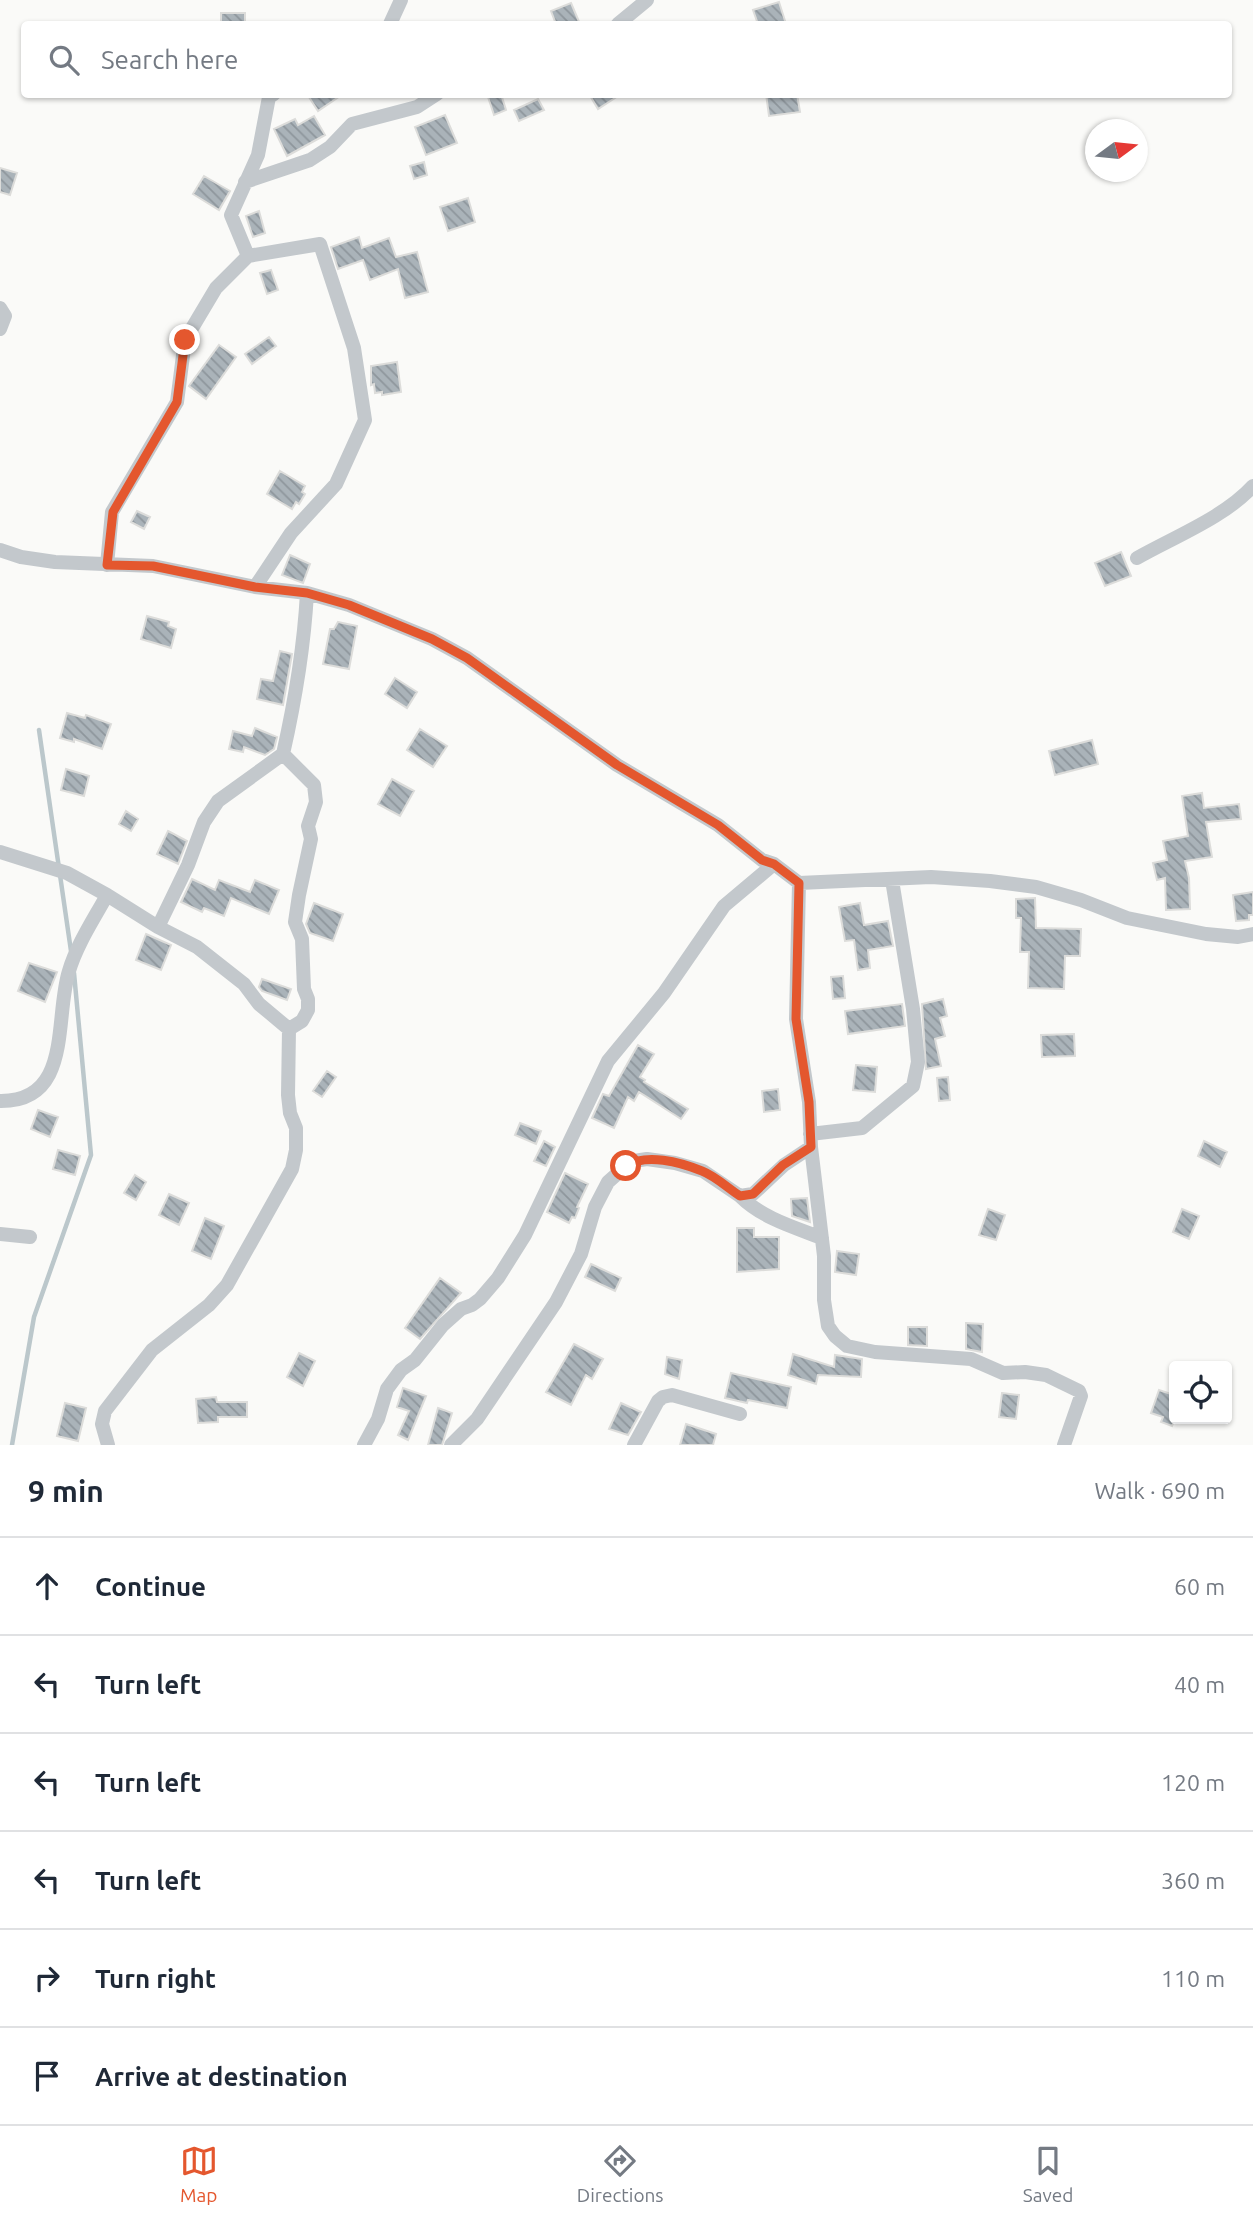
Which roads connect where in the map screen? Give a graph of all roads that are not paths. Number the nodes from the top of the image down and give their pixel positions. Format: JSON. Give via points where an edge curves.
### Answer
{"nodes":[{"id":1,"x":401,"y":0,"type":"edge"},
{"id":2,"x":646,"y":0,"type":"edge"},
{"id":3,"x":391,"y":21,"type":"edge"},
{"id":4,"x":622,"y":21,"type":"edge"},
{"id":5,"x":269,"y":98,"type":"edge"},
{"id":6,"x":432,"y":98,"type":"edge"},
{"id":7,"x":244,"y":182,"type":"junction"},
{"id":8,"x":248,"y":256,"type":"junction"},
{"id":9,"x":0,"y":308,"type":"edge"},
{"id":10,"x":0,"y":329,"type":"edge"},
{"id":11,"x":1253,"y":486,"type":"edge"},
{"id":12,"x":0,"y":550,"type":"edge"},
{"id":13,"x":1137,"y":558,"type":"dead end"},
{"id":14,"x":107,"y":565,"type":"junction"},
{"id":15,"x":255,"y":587,"type":"junction"},
{"id":16,"x":307,"y":593,"type":"junction"},
{"id":17,"x":283,"y":754,"type":"junction"},
{"id":18,"x":0,"y":852,"type":"edge"},
{"id":19,"x":774,"y":864,"type":"junction"},
{"id":20,"x":892,"y":880,"type":"junction"},
{"id":21,"x":799,"y":883,"type":"junction"},
{"id":22,"x":107,"y":895,"type":"junction"},
{"id":23,"x":158,"y":927,"type":"junction"},
{"id":24,"x":1253,"y":934,"type":"edge"},
{"id":25,"x":289,"y":1029,"type":"junction"},
{"id":26,"x":0,"y":1101,"type":"edge"},
{"id":27,"x":810,"y":1141,"type":"junction"},
{"id":28,"x":740,"y":1196,"type":"junction"},
{"id":29,"x":0,"y":1234,"type":"edge"},
{"id":30,"x":30,"y":1237,"type":"dead end"},
{"id":31,"x":822,"y":1238,"type":"junction"},
{"id":32,"x":740,"y":1414,"type":"dead end"},
{"id":33,"x":108,"y":1445,"type":"edge"},
{"id":34,"x":364,"y":1445,"type":"edge"},
{"id":35,"x":451,"y":1445,"type":"edge"},
{"id":36,"x":634,"y":1445,"type":"edge"},
{"id":37,"x":1064,"y":1445,"type":"edge"}],
"edges":[{"from":1,"to":3,"type":"street"},
{"from":2,"to":4,"type":"street"},
{"from":5,"to":7,"type":"street","via":[[258,155]]},
{"from":6,"to":7,"type":"street","via":[[417,107],[352,124],[310,160]]},
{"from":7,"to":8,"type":"street","via":[[231,215]]},
{"from":8,"to":14,"type":"street","via":[[216,288],[185,340],[177,402],[113,512]]},
{"from":8,"to":15,"type":"street","via":[[320,244],[354,348],[365,420],[336,484],[291,533]]},
{"from":9,"to":10,"type":"street","via":[[5,316]]},
{"from":11,"to":13,"type":"street","via":[[1216,515]]},
{"from":12,"to":14,"type":"street","via":[[22,557]]},
{"from":14,"to":15,"type":"street","via":[[153,566]]},
{"from":15,"to":16,"type":"street"},
{"from":16,"to":17,"type":"street","via":[[303,645]]},
{"from":16,"to":19,"type":"street","via":[[349,605],[467,658],[617,765]]},
{"from":17,"to":23,"type":"street","via":[[218,801],[204,822]]},
{"from":17,"to":25,"type":"street","via":[[316,792],[295,922],[302,939],[308,1010],[302,1021]]},
{"from":18,"to":22,"type":"street","via":[[67,873]]},
{"from":19,"to":21,"type":"street"},
{"from":19,"to":34,"type":"street","via":[[724,906],[664,993],[608,1061],[525,1235],[498,1278],[472,1306],[461,1309],[443,1325],[401,1370],[387,1389]]},
{"from":20,"to":21,"type":"street"},
{"from":20,"to":24,"type":"street","via":[[931,877],[1036,887],[1127,918],[1206,934]]},
{"from":20,"to":27,"type":"street","via":[[914,1009],[918,1062],[913,1086],[862,1128]]},
{"from":21,"to":27,"type":"street","via":[[796,1019]]},
{"from":22,"to":23,"type":"street"},
{"from":22,"to":26,"type":"street","via":[[69,971],[58,1054],[47,1082],[18,1100]]},
{"from":23,"to":25,"type":"street","via":[[197,947],[244,984],[259,1004]]},
{"from":25,"to":33,"type":"street","via":[[288,1095],[296,1139],[292,1168],[227,1285],[152,1350],[105,1411],[102,1424]]},
{"from":27,"to":28,"type":"street","via":[[753,1194]]},
{"from":27,"to":31,"type":"street"},
{"from":28,"to":31,"type":"street","via":[[752,1209]]},
{"from":28,"to":35,"type":"street","via":[[703,1171],[675,1163],[647,1159],[626,1166],[608,1182],[595,1207],[581,1254],[556,1302],[477,1419]]},
{"from":29,"to":30,"type":"street"},
{"from":31,"to":37,"type":"street","via":[[828,1326],[846,1346],[971,1359],[994,1371],[1046,1375],[1081,1396]]},
{"from":32,"to":36,"type":"street","via":[[672,1395],[663,1397]]}]}
